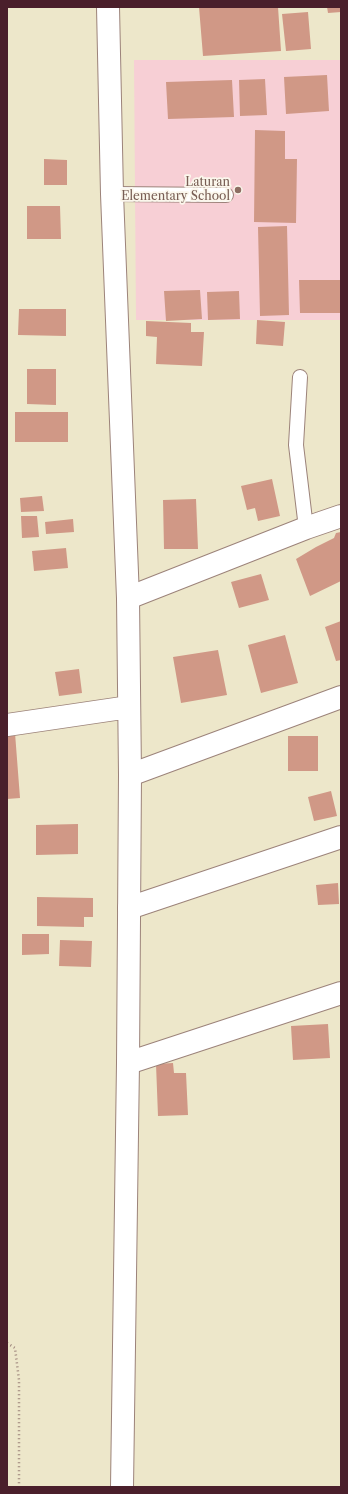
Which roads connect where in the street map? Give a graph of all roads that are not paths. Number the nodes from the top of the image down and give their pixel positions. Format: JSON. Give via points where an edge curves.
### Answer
{"nodes":[{"id":1,"x":108,"y":7,"type":"edge"},
{"id":2,"x":112,"y":194,"type":"junction"},
{"id":3,"x":226,"y":195,"type":"dead end"},
{"id":4,"x":300,"y":377,"type":"dead end"},
{"id":5,"x":341,"y":516,"type":"edge"},
{"id":6,"x":306,"y":528,"type":"junction"},
{"id":7,"x":128,"y":598,"type":"junction"},
{"id":8,"x":341,"y":697,"type":"edge"},
{"id":9,"x":129,"y":707,"type":"junction"},
{"id":10,"x":7,"y":725,"type":"edge"},
{"id":11,"x":130,"y":775,"type":"junction"},
{"id":12,"x":341,"y":837,"type":"edge"},
{"id":13,"x":129,"y":908,"type":"junction"},
{"id":14,"x":341,"y":993,"type":"edge"},
{"id":15,"x":128,"y":1063,"type":"junction"},
{"id":16,"x":122,"y":1487,"type":"edge"}],
"edges":[{"from":1,"to":2,"type":"street"},
{"from":2,"to":3,"type":"lane"},
{"from":2,"to":7,"type":"street"},
{"from":4,"to":6,"type":"lane","via":[[296,445]]},
{"from":5,"to":6,"type":"street"},
{"from":6,"to":7,"type":"street"},
{"from":7,"to":9,"type":"street"},
{"from":8,"to":11,"type":"street"},
{"from":9,"to":10,"type":"street"},
{"from":9,"to":11,"type":"street"},
{"from":11,"to":13,"type":"street"},
{"from":12,"to":13,"type":"street"},
{"from":13,"to":15,"type":"street"},
{"from":14,"to":15,"type":"street"},
{"from":15,"to":16,"type":"street"}]}
